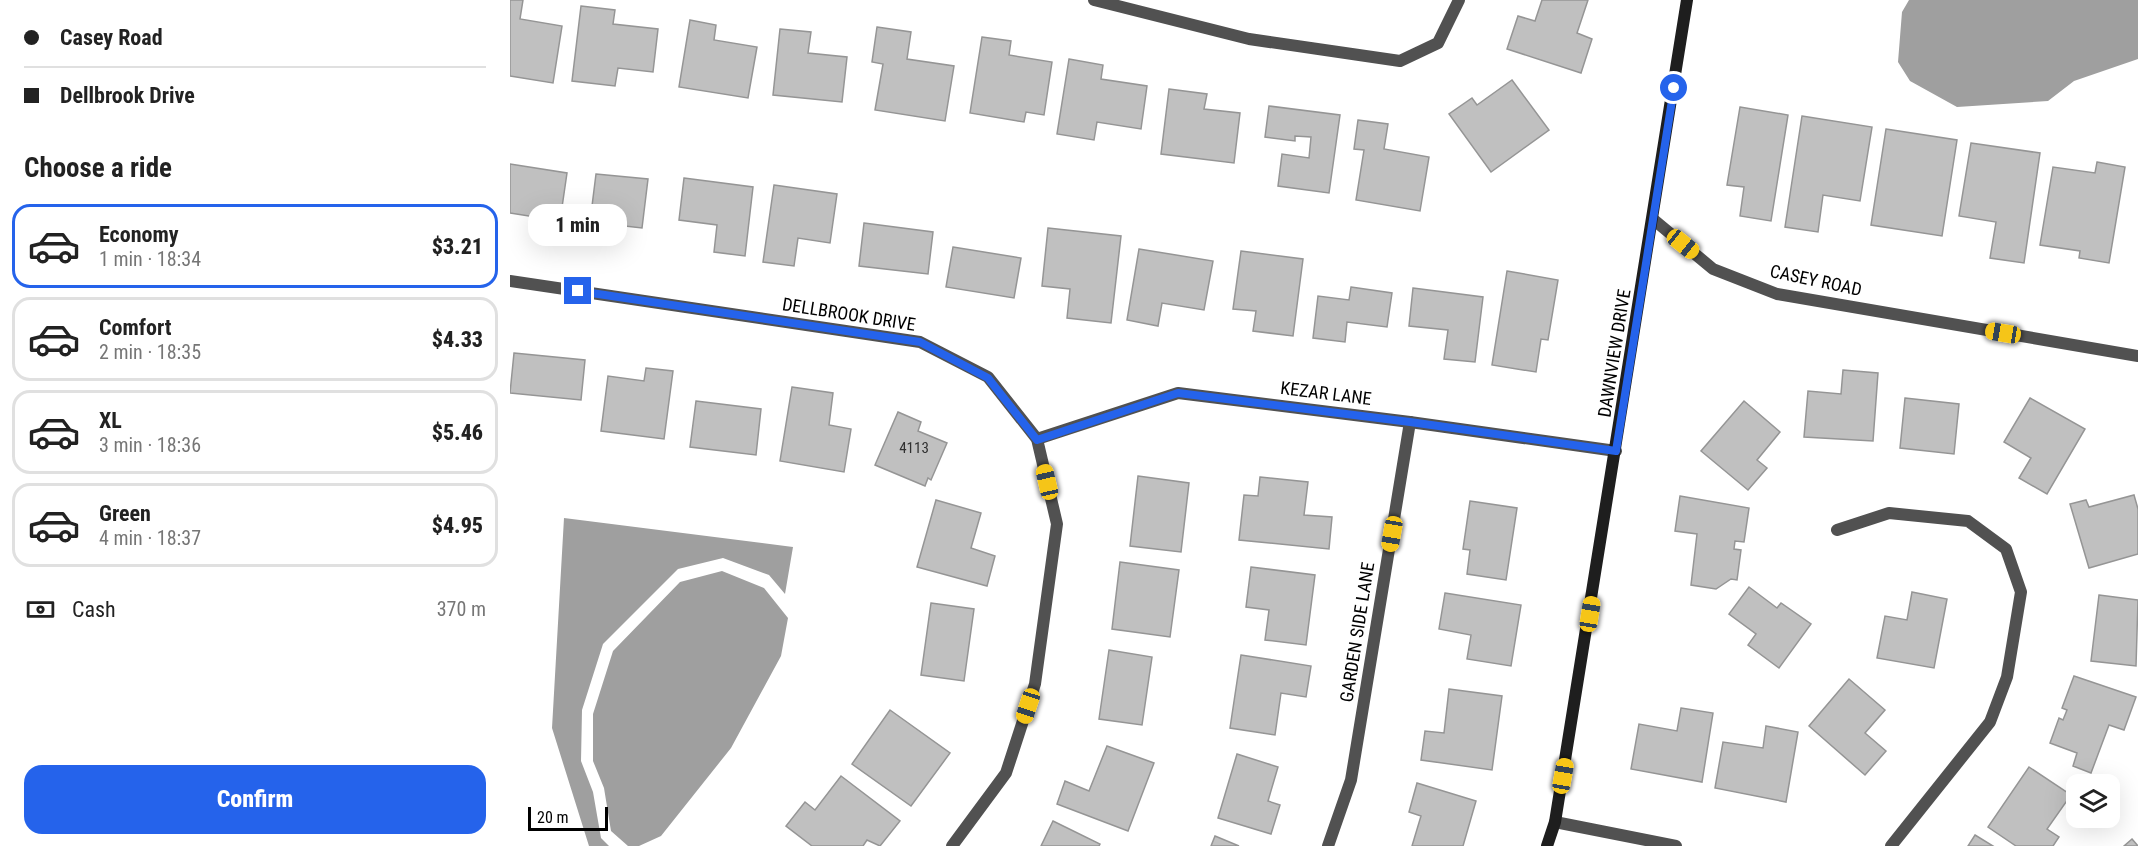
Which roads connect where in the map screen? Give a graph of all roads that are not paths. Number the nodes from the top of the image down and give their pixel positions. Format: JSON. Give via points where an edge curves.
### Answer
{"nodes":[{"id":1,"x":1094,"y":0,"type":"edge"},
{"id":2,"x":1460,"y":0,"type":"edge"},
{"id":3,"x":1687,"y":0,"type":"edge"},
{"id":4,"x":1654,"y":220,"type":"junction"},
{"id":5,"x":510,"y":281,"type":"edge"},
{"id":6,"x":2138,"y":356,"type":"edge"},
{"id":7,"x":1410,"y":422,"type":"junction"},
{"id":8,"x":1037,"y":440,"type":"junction"},
{"id":9,"x":1616,"y":451,"type":"junction"},
{"id":10,"x":1837,"y":530,"type":"dead end"},
{"id":11,"x":1555,"y":822,"type":"junction"},
{"id":12,"x":952,"y":846,"type":"edge"},
{"id":13,"x":1328,"y":846,"type":"edge"},
{"id":14,"x":1547,"y":846,"type":"edge"},
{"id":15,"x":1676,"y":846,"type":"edge"},
{"id":16,"x":1892,"y":846,"type":"edge"}],
"edges":[{"from":1,"to":2,"type":"street","via":[[1249,39],[1400,61],[1438,43]]},
{"from":3,"to":4,"type":"street"},
{"from":4,"to":6,"type":"street","name":"CASEY ROAD","via":[[1713,269],[1777,294]]},
{"from":4,"to":9,"type":"street","name":"DAWNVIEW DRIVE"},
{"from":5,"to":8,"type":"street","name":"DELLBROOK DRIVE","via":[[920,342],[988,378]]},
{"from":7,"to":8,"type":"street","name":"KEZAR LANE","via":[[1178,393]]},
{"from":7,"to":9,"type":"street","name":"KEZAR LANE"},
{"from":7,"to":13,"type":"street","name":"GARDEN SIDE LANE","via":[[1352,780]]},
{"from":8,"to":12,"type":"street","name":"DELLBROOK DRIVE","via":[[1057,524],[1035,684],[1006,773]]},
{"from":9,"to":11,"type":"street","name":"DAWNVIEW DRIVE"},
{"from":10,"to":16,"type":"street","via":[[1889,513],[1968,521],[2006,549],[2021,592],[2007,677],[1990,722]]},
{"from":11,"to":14,"type":"street","name":"DAWNVIEW DRIVE"},
{"from":11,"to":15,"type":"street"}]}
